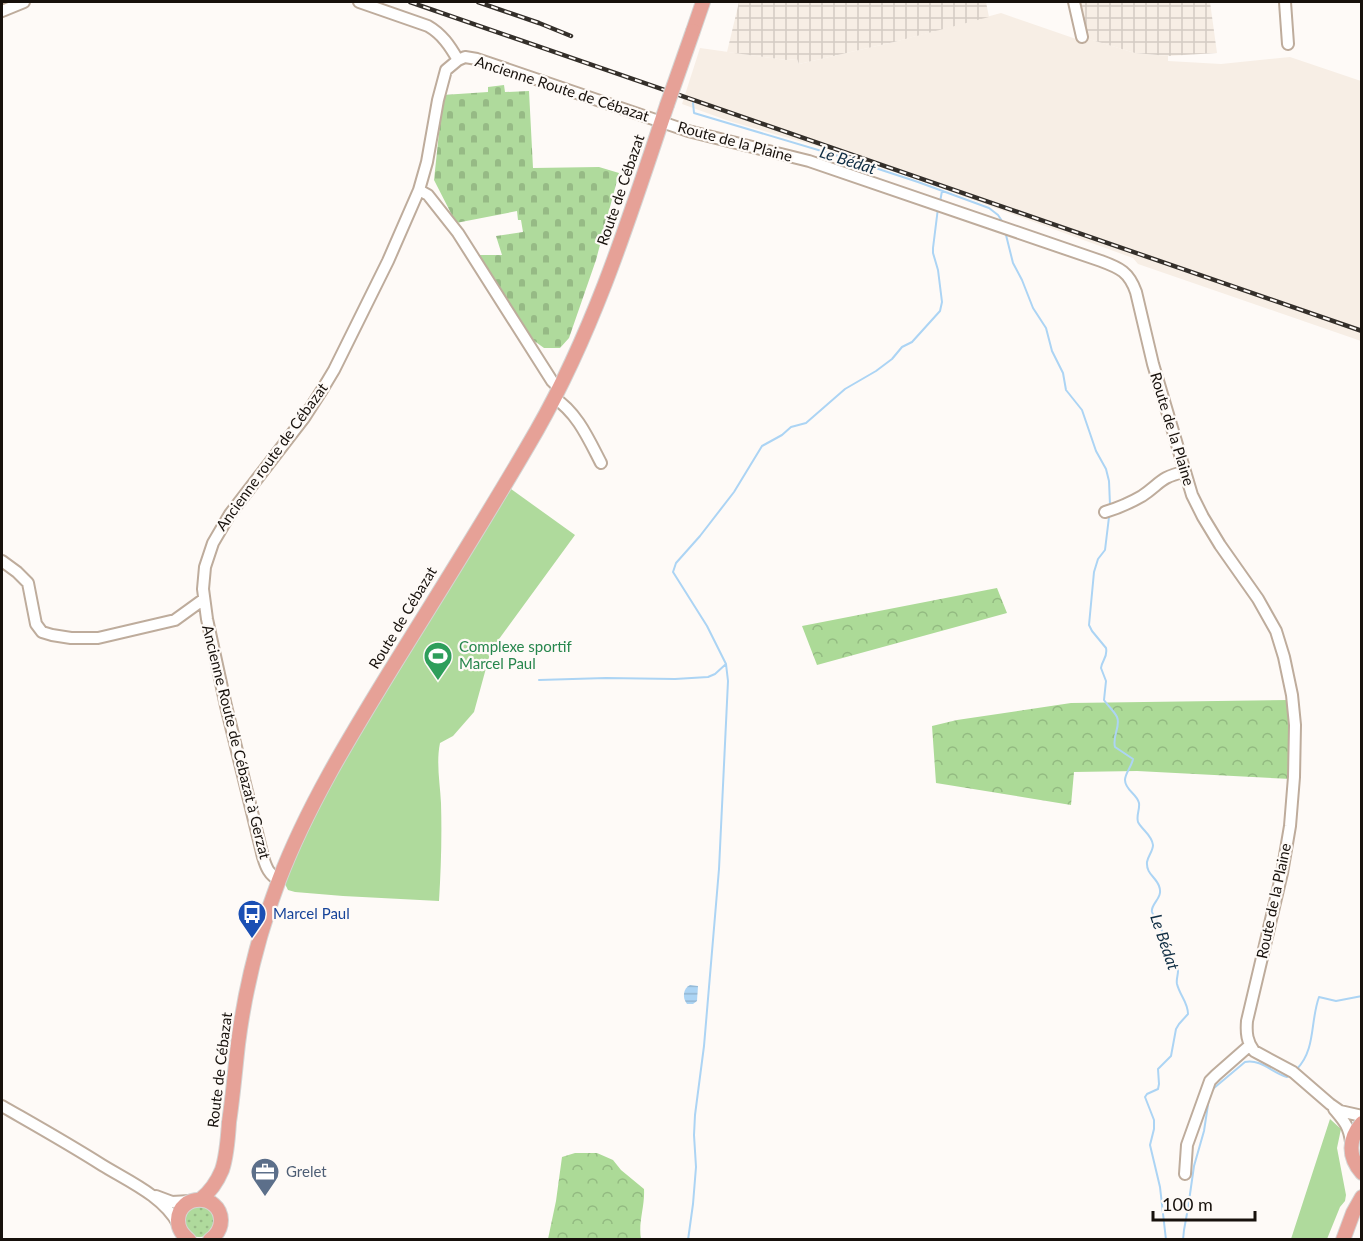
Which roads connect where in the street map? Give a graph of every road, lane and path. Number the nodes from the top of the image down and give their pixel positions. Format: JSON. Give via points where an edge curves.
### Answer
{"nodes":[{"id":1,"x":24,"y":2,"type":"edge"},
{"id":2,"x":359,"y":2,"type":"edge"},
{"id":3,"x":703,"y":2,"type":"edge"},
{"id":4,"x":1074,"y":2,"type":"edge"},
{"id":5,"x":1285,"y":2,"type":"edge"},
{"id":6,"x":2,"y":12,"type":"edge"},
{"id":7,"x":1082,"y":37,"type":"dead end"},
{"id":8,"x":1288,"y":44,"type":"dead end"},
{"id":9,"x":458,"y":60,"type":"junction"},
{"id":10,"x":662,"y":122,"type":"junction"},
{"id":11,"x":419,"y":190,"type":"junction"},
{"id":12,"x":557,"y":393,"type":"junction"},
{"id":13,"x":601,"y":463,"type":"dead end"},
{"id":14,"x":1184,"y":472,"type":"junction"},
{"id":15,"x":1105,"y":512,"type":"dead end"},
{"id":16,"x":2,"y":561,"type":"edge"},
{"id":17,"x":204,"y":599,"type":"junction"},
{"id":18,"x":279,"y":880,"type":"junction"},
{"id":19,"x":1250,"y":1046,"type":"junction"},
{"id":20,"x":1330,"y":1104,"type":"junction"},
{"id":21,"x":2,"y":1106,"type":"edge"},
{"id":22,"x":1362,"y":1116,"type":"edge"},
{"id":23,"x":1362,"y":1123,"type":"edge"},
{"id":24,"x":1351,"y":1144,"type":"junction"},
{"id":25,"x":226,"y":1148,"type":"junction"},
{"id":26,"x":1362,"y":1173,"type":"edge"},
{"id":27,"x":1185,"y":1174,"type":"dead end"},
{"id":28,"x":150,"y":1194,"type":"junction"},
{"id":29,"x":1362,"y":1197,"type":"edge"},
{"id":30,"x":195,"y":1200,"type":"junction"},
{"id":31,"x":218,"y":1209,"type":"junction"},
{"id":32,"x":183,"y":1234,"type":"edge"},
{"id":33,"x":211,"y":1239,"type":"edge"},
{"id":34,"x":1343,"y":1239,"type":"edge"}],
"edges":[{"from":1,"to":6,"type":"street"},
{"from":2,"to":9,"type":"street","via":[[435,30]]},
{"from":3,"to":10,"type":"main road","name":"Route de Cébazat","bridge":true},
{"from":4,"to":7,"type":"street"},
{"from":5,"to":8,"type":"street"},
{"from":9,"to":10,"type":"street","name":"Ancienne Route de Cébazat","via":[[477,58]]},
{"from":9,"to":11,"type":"street","name":"Ancienne Route de Cébazat","via":[[446,70]]},
{"from":10,"to":12,"type":"main road","name":"Route de Cébazat","via":[[602,292]]},
{"from":10,"to":14,"type":"street","name":"Route de la Plaine","via":[[809,161],[1101,261],[1127,274],[1136,292]]},
{"from":11,"to":12,"type":"street","via":[[428,195],[458,233]]},
{"from":11,"to":17,"type":"street","name":"Ancienne route de Cébazat","via":[[325,385],[218,533],[205,567]]},
{"from":12,"to":13,"type":"street"},
{"from":12,"to":18,"type":"main road","name":"Route de Cébazat","via":[[331,770]]},
{"from":14,"to":15,"type":"street","via":[[1163,478],[1143,495]]},
{"from":14,"to":19,"type":"street","name":"Route de la Plaine","via":[[1203,517],[1276,631],[1292,695],[1295,725],[1290,826],[1246,1022]]},
{"from":16,"to":17,"type":"street","via":[[28,583],[36,624],[42,632],[52,635],[98,638],[176,620]]},
{"from":17,"to":18,"type":"street","name":"Ancienne Route de Cébazat à Gerzat","via":[[262,857],[272,876]]},
{"from":18,"to":25,"type":"main road","name":"Route de Cébazat","via":[[245,1001]]},
{"from":19,"to":20,"type":"street","via":[[1295,1073]]},
{"from":19,"to":27,"type":"street","via":[[1210,1081],[1187,1145]]},
{"from":20,"to":22,"type":"street"},
{"from":20,"to":24,"type":"street","via":[[1350,1131]]},
{"from":21,"to":28,"type":"street"},
{"from":23,"to":24,"type":"main road"},
{"from":24,"to":26,"type":"main road","via":[[1354,1164]]},
{"from":25,"to":30,"type":"main road","name":"Route de Cébazat","via":[[214,1186]]},
{"from":25,"to":31,"type":"main road","name":"Route de Cébazat"},
{"from":28,"to":30,"type":"street","via":[[172,1202]]},
{"from":28,"to":32,"type":"street","via":[[170,1211]]},
{"from":29,"to":34,"type":"main road"},
{"from":30,"to":31,"type":"main road"},
{"from":30,"to":32,"type":"main road","name":"Route de Cébazat","via":[[180,1210]]},
{"from":31,"to":33,"type":"main road","name":"Route de Cébazat","via":[[221,1224]]}]}
